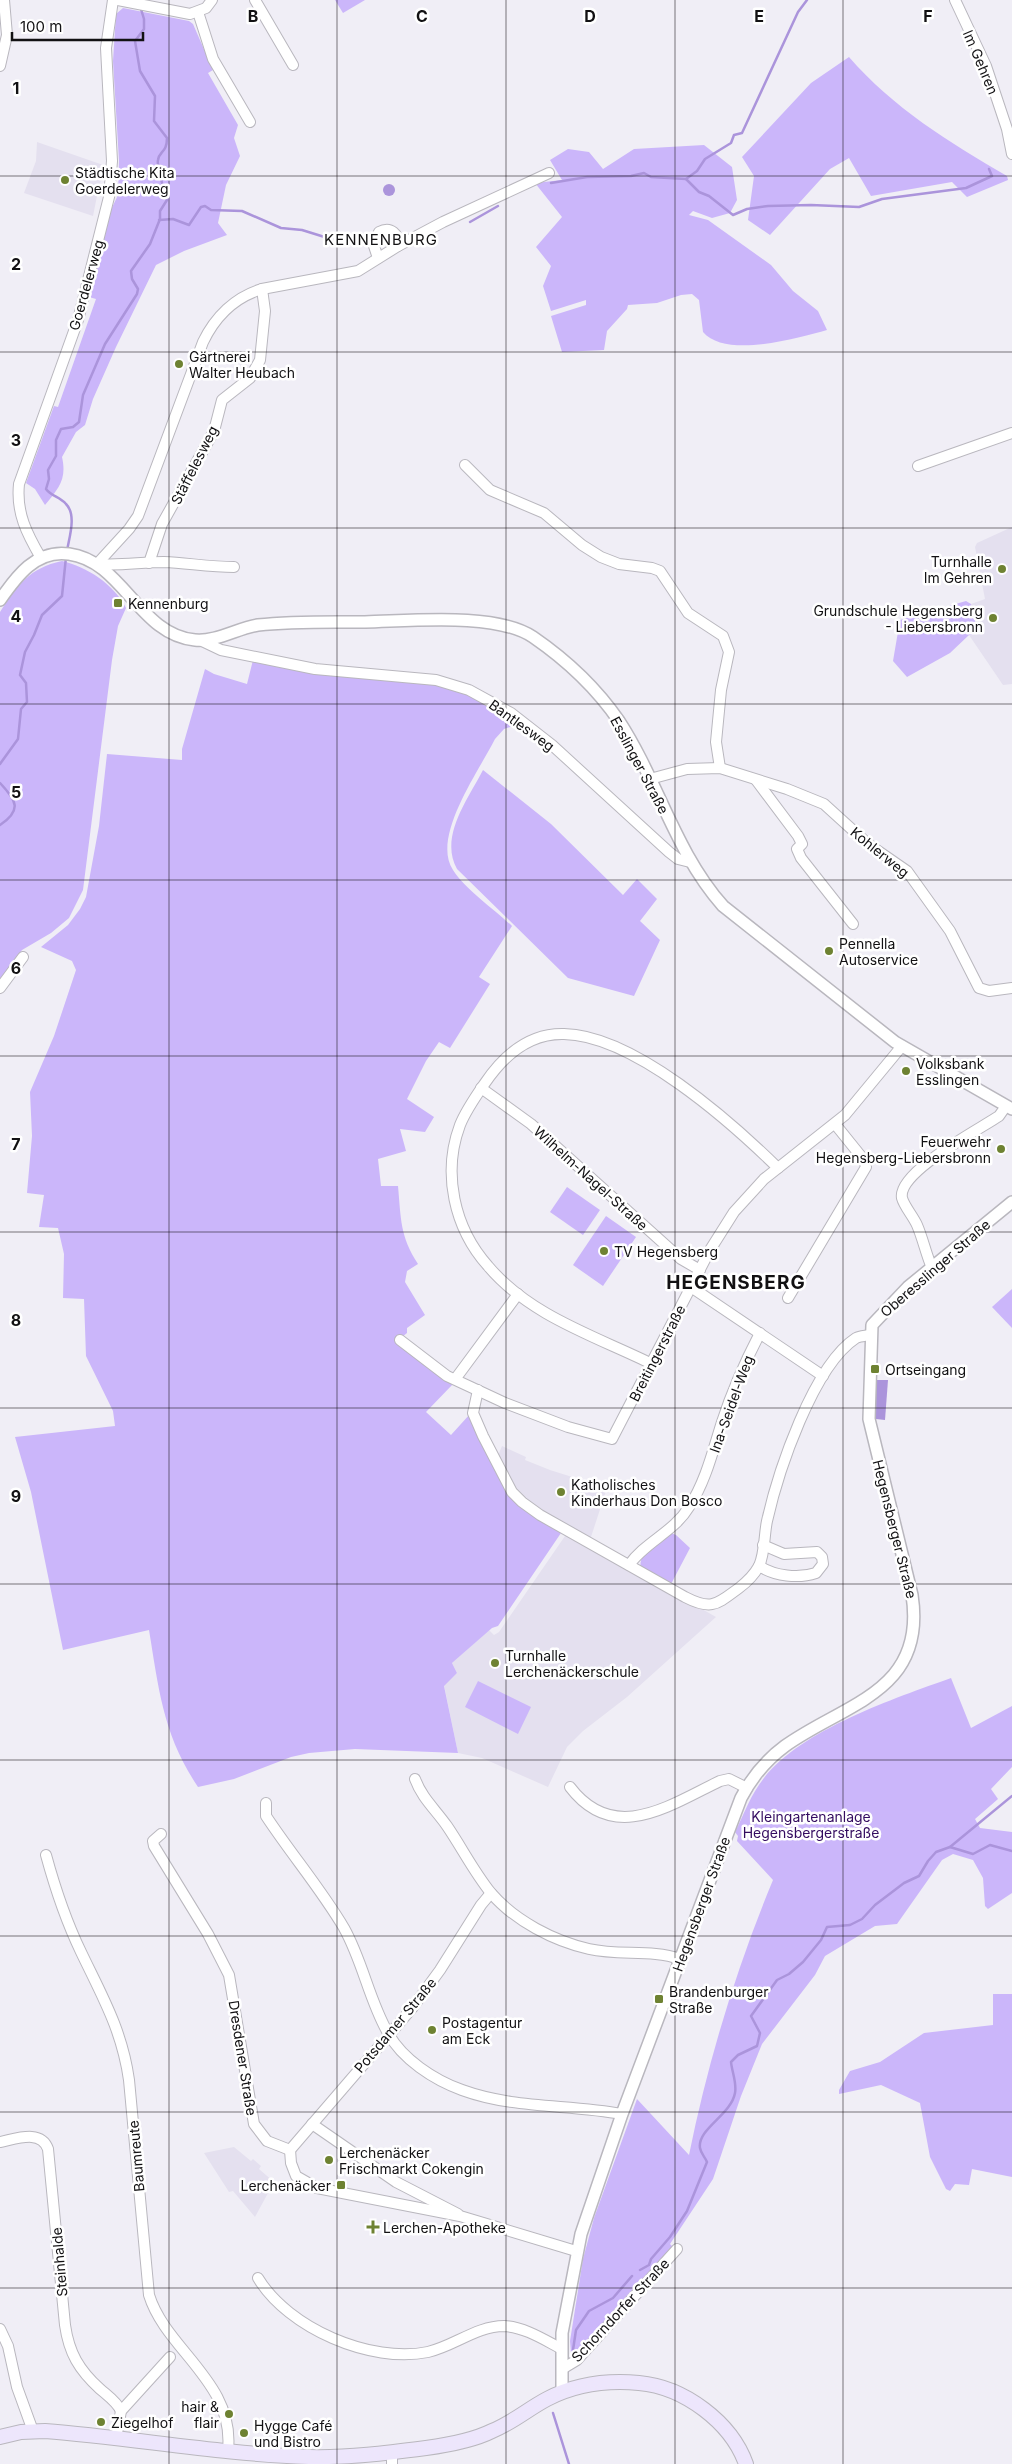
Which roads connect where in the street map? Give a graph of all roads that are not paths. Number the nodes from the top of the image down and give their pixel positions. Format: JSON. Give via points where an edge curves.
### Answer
{"nodes":[{"id":1,"x":4,"y":0,"type":"edge"},
{"id":2,"x":113,"y":0,"type":"edge"},
{"id":3,"x":118,"y":0,"type":"edge"},
{"id":4,"x":212,"y":0,"type":"edge"},
{"id":5,"x":255,"y":0,"type":"edge"},
{"id":6,"x":955,"y":0,"type":"edge"},
{"id":7,"x":198,"y":12,"type":"junction"},
{"id":8,"x":292,"y":65,"type":"dead end"},
{"id":9,"x":0,"y":66,"type":"edge"},
{"id":10,"x":250,"y":122,"type":"dead end"},
{"id":11,"x":1012,"y":154,"type":"edge"},
{"id":12,"x":549,"y":173,"type":"dead end"},
{"id":13,"x":398,"y":246,"type":"junction"},
{"id":14,"x":378,"y":258,"type":"junction"},
{"id":15,"x":262,"y":290,"type":"junction"},
{"id":16,"x":1012,"y":433,"type":"edge"},
{"id":17,"x":465,"y":464,"type":"dead end"},
{"id":18,"x":918,"y":466,"type":"dead end"},
{"id":19,"x":41,"y":558,"type":"junction"},
{"id":20,"x":149,"y":563,"type":"junction"},
{"id":21,"x":97,"y":564,"type":"junction"},
{"id":22,"x":234,"y":567,"type":"dead end"},
{"id":23,"x":0,"y":600,"type":"edge"},
{"id":24,"x":200,"y":640,"type":"junction"},
{"id":25,"x":720,"y":768,"type":"junction"},
{"id":26,"x":755,"y":779,"type":"junction"},
{"id":27,"x":650,"y":780,"type":"junction"},
{"id":28,"x":690,"y":862,"type":"junction"},
{"id":29,"x":853,"y":924,"type":"dead end"},
{"id":30,"x":23,"y":956,"type":"dead end"},
{"id":31,"x":0,"y":988,"type":"edge"},
{"id":32,"x":1012,"y":988,"type":"edge"},
{"id":33,"x":902,"y":1046,"type":"junction"},
{"id":34,"x":482,"y":1088,"type":"junction"},
{"id":35,"x":1009,"y":1108,"type":"edge"},
{"id":36,"x":835,"y":1124,"type":"junction"},
{"id":37,"x":778,"y":1168,"type":"junction"},
{"id":38,"x":1012,"y":1202,"type":"edge"},
{"id":39,"x":932,"y":1268,"type":"junction"},
{"id":40,"x":700,"y":1270,"type":"junction"},
{"id":41,"x":691,"y":1287,"type":"junction"},
{"id":42,"x":518,"y":1294,"type":"junction"},
{"id":43,"x":788,"y":1298,"type":"dead end"},
{"id":44,"x":760,"y":1333,"type":"junction"},
{"id":45,"x":870,"y":1335,"type":"junction"},
{"id":46,"x":400,"y":1340,"type":"dead end"},
{"id":47,"x":652,"y":1364,"type":"junction"},
{"id":48,"x":823,"y":1376,"type":"junction"},
{"id":49,"x":456,"y":1378,"type":"junction"},
{"id":50,"x":478,"y":1390,"type":"junction"},
{"id":51,"x":763,"y":1545,"type":"junction"},
{"id":52,"x":629,"y":1565,"type":"junction"},
{"id":53,"x":759,"y":1566,"type":"junction"},
{"id":54,"x":415,"y":1779,"type":"dead end"},
{"id":55,"x":570,"y":1787,"type":"dead end"},
{"id":56,"x":746,"y":1788,"type":"junction"},
{"id":57,"x":266,"y":1804,"type":"dead end"},
{"id":58,"x":161,"y":1834,"type":"dead end"},
{"id":59,"x":46,"y":1855,"type":"dead end"},
{"id":60,"x":492,"y":1893,"type":"junction"},
{"id":61,"x":680,"y":1960,"type":"junction"},
{"id":62,"x":388,"y":2035,"type":"junction"},
{"id":63,"x":622,"y":2114,"type":"junction"},
{"id":64,"x":312,"y":2124,"type":"junction"},
{"id":65,"x":0,"y":2142,"type":"edge"},
{"id":66,"x":290,"y":2150,"type":"junction"},
{"id":67,"x":396,"y":2182,"type":"junction"},
{"id":68,"x":429,"y":2211,"type":"junction"},
{"id":69,"x":460,"y":2216,"type":"junction"},
{"id":70,"x":677,"y":2249,"type":"dead end"},
{"id":71,"x":576,"y":2251,"type":"junction"},
{"id":72,"x":258,"y":2278,"type":"dead end"},
{"id":73,"x":0,"y":2329,"type":"edge"},
{"id":74,"x":560,"y":2348,"type":"junction"},
{"id":75,"x":170,"y":2357,"type":"dead end"},
{"id":76,"x":562,"y":2369,"type":"junction"},
{"id":77,"x":562,"y":2392,"type":"junction"},
{"id":78,"x":121,"y":2411,"type":"junction"},
{"id":79,"x":32,"y":2431,"type":"junction"},
{"id":80,"x":0,"y":2437,"type":"edge"},
{"id":81,"x":116,"y":2438,"type":"junction"},
{"id":82,"x":228,"y":2450,"type":"junction"},
{"id":83,"x":392,"y":2458,"type":"edge"},
{"id":84,"x":746,"y":2464,"type":"edge"}],
"edges":[{"from":1,"to":9,"type":"street","via":[[7,35]]},
{"from":2,"to":19,"type":"street","name":"Goerdelerweg","via":[[106,48],[112,162],[109,197],[78,320],[19,484],[22,523]]},
{"from":3,"to":7,"type":"street","via":[[186,14]]},
{"from":4,"to":7,"type":"street"},
{"from":5,"to":8,"type":"street"},
{"from":6,"to":11,"type":"street","name":"Im Gehren","via":[[989,73]]},
{"from":7,"to":10,"type":"street","via":[[213,59]]},
{"from":12,"to":13,"type":"street"},
{"from":13,"to":14,"type":"street"},
{"from":13,"to":14,"type":"street","via":[[395,233],[388,230],[379,232],[374,246]]},
{"from":14,"to":15,"type":"street","via":[[348,274]]},
{"from":15,"to":20,"type":"street","name":"Stäffelesweg","via":[[265,311],[260,360],[250,378],[222,400],[214,431],[159,531]]},
{"from":15,"to":21,"type":"street","via":[[232,304],[209,329],[138,516]]},
{"from":16,"to":18,"type":"street"},
{"from":17,"to":25,"type":"street","via":[[496,494],[544,513],[601,558],[659,570],[688,613],[722,636],[730,652],[721,690],[716,742]]},
{"from":19,"to":21,"type":"street","via":[[62,553],[82,556]]},
{"from":19,"to":23,"type":"street","via":[[23,571]]},
{"from":20,"to":21,"type":"street"},
{"from":20,"to":22,"type":"street"},
{"from":21,"to":24,"type":"street","via":[[156,622],[183,637]]},
{"from":24,"to":27,"type":"street","name":"Esslinger Straße","via":[[254,626],[283,623],[459,621],[514,628],[549,649],[601,699],[622,727]]},
{"from":24,"to":28,"type":"street","name":"Bantlesweg","via":[[220,650],[315,669],[436,680],[469,690],[511,713],[552,744],[669,852]]},
{"from":25,"to":26,"type":"street","name":"Kohlerweg"},
{"from":25,"to":27,"type":"street","name":"Kohlerweg","via":[[687,769]]},
{"from":26,"to":29,"type":"street","via":[[798,836],[802,844],[797,850],[801,858]]},
{"from":26,"to":32,"type":"street","name":"Kohlerweg","via":[[822,803],[868,844],[907,871],[952,936],[977,986],[984,991]]},
{"from":27,"to":28,"type":"street","name":"Esslinger Straße"},
{"from":28,"to":33,"type":"street","name":"Esslinger Straße","via":[[705,885],[734,915]]},
{"from":30,"to":31,"type":"street"},
{"from":33,"to":35,"type":"street","name":"Esslinger Straße"},
{"from":33,"to":36,"type":"street","name":"Breitingerstraße"},
{"from":34,"to":37,"type":"street","via":[[502,1060],[526,1042],[548,1034],[582,1035],[632,1056],[693,1093],[731,1123]]},
{"from":34,"to":40,"type":"street","name":"Wilhelm-Nagel-Straße","via":[[519,1114],[681,1259]]},
{"from":34,"to":42,"type":"street","via":[[466,1112],[456,1137],[452,1191],[459,1216],[476,1251],[492,1271]]},
{"from":35,"to":39,"type":"street","via":[[930,1160],[913,1176],[904,1192],[903,1199],[917,1224]]},
{"from":36,"to":37,"type":"street","name":"Breitingerstraße"},
{"from":36,"to":43,"type":"street","via":[[866,1167]]},
{"from":37,"to":40,"type":"street","name":"Breitingerstraße","via":[[740,1205],[718,1235]]},
{"from":38,"to":39,"type":"street","name":"Oberesslinger Straße"},
{"from":39,"to":45,"type":"street","name":"Oberesslinger Straße","via":[[875,1319]]},
{"from":40,"to":41,"type":"street","name":"Breitingerstraße"},
{"from":41,"to":44,"type":"street"},
{"from":41,"to":47,"type":"street","name":"Breitingerstraße"},
{"from":42,"to":47,"type":"street","via":[[571,1327]]},
{"from":42,"to":49,"type":"street"},
{"from":44,"to":48,"type":"street"},
{"from":44,"to":52,"type":"street","name":"Ina-Seidel-Weg","via":[[734,1389],[694,1499],[677,1523],[637,1554]]},
{"from":45,"to":48,"type":"street","via":[[854,1340]]},
{"from":45,"to":56,"type":"street","name":"Hegensberger Straße","via":[[869,1419],[912,1595],[911,1638],[897,1669],[876,1692],[787,1744],[761,1767]]},
{"from":46,"to":49,"type":"street","via":[[447,1376]]},
{"from":47,"to":50,"type":"street","name":"Breitingerstraße","via":[[610,1440],[530,1414]]},
{"from":48,"to":51,"type":"street","via":[[784,1461]]},
{"from":49,"to":50,"type":"street"},
{"from":50,"to":52,"type":"street","via":[[473,1406],[474,1416],[515,1496],[540,1515]]},
{"from":51,"to":53,"type":"street"},
{"from":51,"to":53,"type":"street","via":[[784,1554],[817,1552],[823,1564],[816,1573],[798,1575],[772,1572]]},
{"from":52,"to":53,"type":"street","via":[[702,1604],[720,1603],[745,1585]]},
{"from":54,"to":60,"type":"street","via":[[421,1795],[446,1824]]},
{"from":55,"to":56,"type":"street","via":[[588,1807],[628,1816],[661,1810],[720,1781],[729,1779]]},
{"from":56,"to":61,"type":"street","name":"Hegensberger Straße"},
{"from":57,"to":62,"type":"street","via":[[266,1816],[331,1907],[351,1941]]},
{"from":58,"to":66,"type":"street","name":"Dresdener Straße","via":[[153,1841],[154,1846],[229,1975],[254,2124],[266,2141]]},
{"from":59,"to":82,"type":"street","name":"Baumreute","via":[[65,1914],[110,2010],[123,2047],[146,2274],[153,2305],[166,2328],[212,2388],[229,2432]]},
{"from":60,"to":61,"type":"street","via":[[524,1920],[567,1943],[604,1952],[661,1953]]},
{"from":60,"to":62,"type":"street","name":"Potsdamer Straße","via":[[426,1989]]},
{"from":61,"to":63,"type":"street","name":"Hegensberger Straße"},
{"from":62,"to":63,"type":"street","via":[[397,2047],[428,2073],[460,2089],[511,2102]]},
{"from":62,"to":64,"type":"street","name":"Potsdamer Straße"},
{"from":63,"to":71,"type":"street","name":"Hegensberger Straße"},
{"from":64,"to":66,"type":"street","name":"Potsdamer Straße"},
{"from":64,"to":67,"type":"street"},
{"from":65,"to":78,"type":"street","name":"Steinhalde","via":[[33,2137],[46,2142],[70,2350],[82,2372]]},
{"from":66,"to":68,"type":"street","via":[[293,2170],[308,2185]]},
{"from":67,"to":68,"type":"street"},
{"from":67,"to":69,"type":"street"},
{"from":68,"to":69,"type":"street"},
{"from":69,"to":71,"type":"street"},
{"from":70,"to":76,"type":"street","name":"Schorndorfer Straße","via":[[577,2360]]},
{"from":71,"to":74,"type":"street","name":"Hegensberger Straße"},
{"from":72,"to":74,"type":"street","via":[[274,2300],[303,2321],[331,2337],[373,2352],[427,2352],[480,2330],[503,2326],[524,2330]]},
{"from":73,"to":79,"type":"street","via":[[8,2346]]},
{"from":74,"to":76,"type":"street","name":"Hegensberger Straße"},
{"from":75,"to":78,"type":"street"},
{"from":76,"to":77,"type":"street","name":"Hegensberger Straße"},
{"from":77,"to":83,"type":"main road","via":[[502,2427],[472,2439]]},
{"from":77,"to":84,"type":"main road","via":[[594,2384],[623,2382],[642,2383],[668,2391],[699,2407],[721,2425],[737,2445]]},
{"from":78,"to":81,"type":"street"},
{"from":79,"to":80,"type":"main road"},
{"from":79,"to":81,"type":"main road"},
{"from":81,"to":82,"type":"main road"},
{"from":82,"to":83,"type":"main road","via":[[310,2457]]}]}
